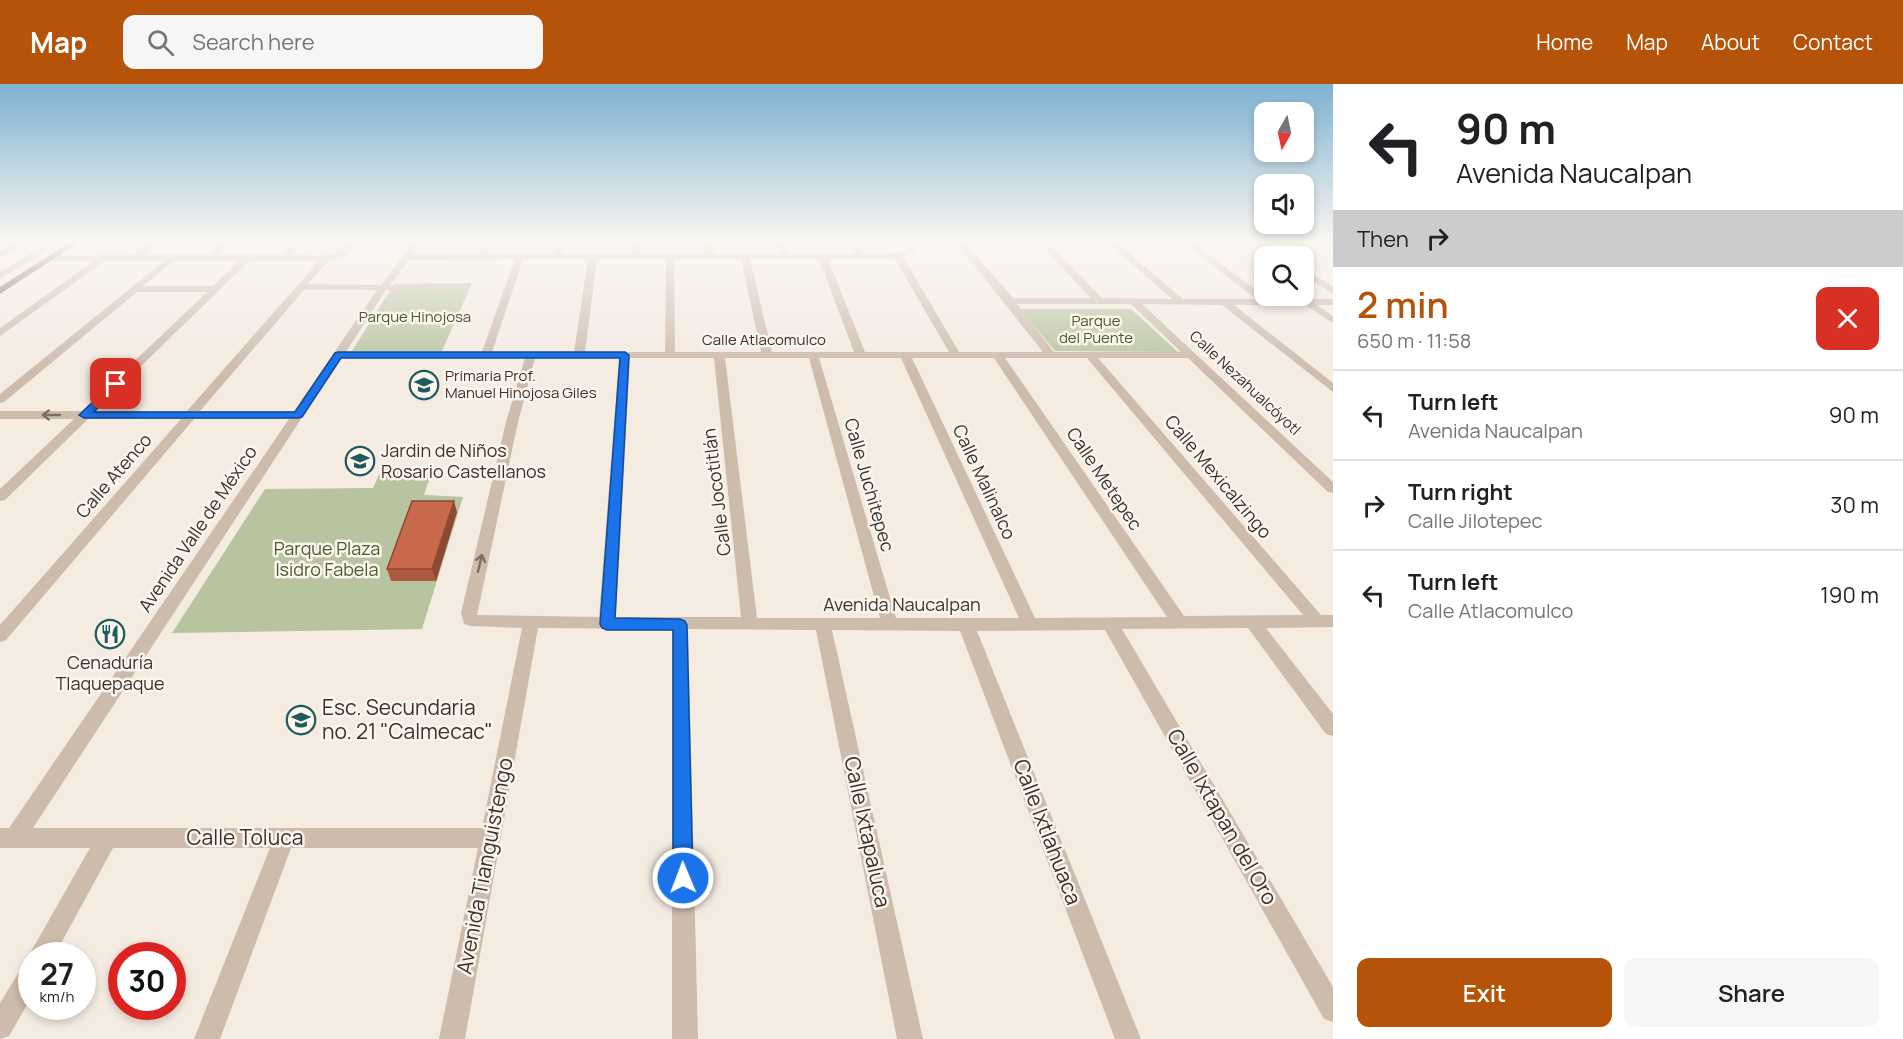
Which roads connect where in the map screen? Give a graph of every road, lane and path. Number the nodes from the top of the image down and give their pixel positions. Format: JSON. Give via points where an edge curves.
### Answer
{"nodes":[{"id":1,"x":65,"y":286,"type":"edge"},
{"id":2,"x":138,"y":286,"type":"edge"},
{"id":3,"x":217,"y":286,"type":"edge"},
{"id":4,"x":302,"y":286,"type":"edge"},
{"id":5,"x":510,"y":286,"type":"edge"},
{"id":6,"x":589,"y":286,"type":"edge"},
{"id":7,"x":670,"y":286,"type":"edge"},
{"id":8,"x":751,"y":286,"type":"edge"},
{"id":9,"x":834,"y":286,"type":"edge"},
{"id":10,"x":915,"y":286,"type":"edge"},
{"id":11,"x":997,"y":286,"type":"edge"},
{"id":12,"x":1084,"y":286,"type":"edge"},
{"id":13,"x":1162,"y":286,"type":"edge"},
{"id":14,"x":300,"y":288,"type":"junction"},
{"id":15,"x":383,"y":288,"type":"junction"},
{"id":16,"x":456,"y":288,"type":"dead end"},
{"id":17,"x":134,"y":289,"type":"junction"},
{"id":18,"x":213,"y":289,"type":"junction"},
{"id":19,"x":1010,"y":301,"type":"junction"},
{"id":20,"x":1099,"y":301,"type":"junction"},
{"id":21,"x":1134,"y":302,"type":"junction"},
{"id":22,"x":1180,"y":302,"type":"junction"},
{"id":23,"x":1225,"y":302,"type":"junction"},
{"id":24,"x":1254,"y":302,"type":"edge"},
{"id":25,"x":1314,"y":302,"type":"edge"},
{"id":26,"x":1333,"y":302,"type":"edge"},
{"id":27,"x":1313,"y":306,"type":"edge"},
{"id":28,"x":1333,"y":320,"type":"edge"},
{"id":29,"x":0,"y":333,"type":"edge"},
{"id":30,"x":338,"y":355,"type":"junction"},
{"id":31,"x":486,"y":355,"type":"junction"},
{"id":32,"x":531,"y":355,"type":"junction"},
{"id":33,"x":579,"y":355,"type":"junction"},
{"id":34,"x":625,"y":355,"type":"junction"},
{"id":35,"x":670,"y":355,"type":"junction"},
{"id":36,"x":719,"y":355,"type":"junction"},
{"id":37,"x":766,"y":355,"type":"junction"},
{"id":38,"x":813,"y":355,"type":"junction"},
{"id":39,"x":861,"y":355,"type":"junction"},
{"id":40,"x":905,"y":355,"type":"junction"},
{"id":41,"x":956,"y":355,"type":"junction"},
{"id":42,"x":997,"y":355,"type":"junction"},
{"id":43,"x":1051,"y":355,"type":"junction"},
{"id":44,"x":1090,"y":355,"type":"junction"},
{"id":45,"x":1190,"y":355,"type":"junction"},
{"id":46,"x":1333,"y":389,"type":"edge"},
{"id":47,"x":0,"y":400,"type":"edge"},
{"id":48,"x":0,"y":415,"type":"edge"},
{"id":49,"x":84,"y":415,"type":"junction"},
{"id":50,"x":190,"y":415,"type":"junction"},
{"id":51,"x":298,"y":415,"type":"junction"},
{"id":52,"x":1333,"y":489,"type":"edge"},
{"id":53,"x":0,"y":497,"type":"edge"},
{"id":54,"x":1252,"y":622,"type":"junction"},
{"id":55,"x":1325,"y":622,"type":"edge"},
{"id":56,"x":531,"y":623,"type":"junction"},
{"id":57,"x":1180,"y":623,"type":"junction"},
{"id":58,"x":607,"y":624,"type":"junction"},
{"id":59,"x":1030,"y":624,"type":"junction"},
{"id":60,"x":1110,"y":624,"type":"junction"},
{"id":61,"x":680,"y":625,"type":"junction"},
{"id":62,"x":750,"y":625,"type":"junction"},
{"id":63,"x":823,"y":625,"type":"junction"},
{"id":64,"x":890,"y":625,"type":"junction"},
{"id":65,"x":966,"y":625,"type":"junction"},
{"id":66,"x":0,"y":636,"type":"edge"},
{"id":67,"x":1333,"y":728,"type":"edge"},
{"id":68,"x":108,"y":837,"type":"junction"},
{"id":69,"x":7,"y":838,"type":"edge"},
{"id":70,"x":284,"y":838,"type":"junction"},
{"id":71,"x":490,"y":838,"type":"junction"},
{"id":72,"x":49,"y":942,"type":"edge"},
{"id":73,"x":18,"y":996,"type":"edge"},
{"id":74,"x":1333,"y":1010,"type":"edge"},
{"id":75,"x":0,"y":1027,"type":"edge"},
{"id":76,"x":207,"y":1039,"type":"edge"},
{"id":77,"x":452,"y":1039,"type":"edge"},
{"id":78,"x":686,"y":1039,"type":"edge"},
{"id":79,"x":910,"y":1039,"type":"edge"},
{"id":80,"x":1128,"y":1039,"type":"edge"}],
"edges":[{"from":1,"to":29,"type":"street"},
{"from":2,"to":17,"type":"street"},
{"from":3,"to":18,"type":"street"},
{"from":4,"to":14,"type":"street","name":"Calle Atenco"},
{"from":5,"to":31,"type":"street"},
{"from":6,"to":33,"type":"street"},
{"from":7,"to":35,"type":"street"},
{"from":8,"to":37,"type":"street"},
{"from":9,"to":39,"type":"street"},
{"from":10,"to":41,"type":"street"},
{"from":11,"to":19,"type":"street"},
{"from":12,"to":20,"type":"street"},
{"from":13,"to":22,"type":"street"},
{"from":14,"to":15,"type":"street"},
{"from":14,"to":50,"type":"street","name":"Calle Atenco"},
{"from":15,"to":16,"type":"street"},
{"from":15,"to":30,"type":"street","name":"Avenida Valle de México"},
{"from":17,"to":18,"type":"street"},
{"from":17,"to":47,"type":"street"},
{"from":18,"to":49,"type":"street"},
{"from":19,"to":20,"type":"street"},
{"from":19,"to":43,"type":"street"},
{"from":20,"to":21,"type":"street"},
{"from":21,"to":22,"type":"street"},
{"from":21,"to":45,"type":"street","name":"Calle Nezahualcóyotl"},
{"from":22,"to":23,"type":"street"},
{"from":23,"to":24,"type":"street"},
{"from":23,"to":46,"type":"street"},
{"from":25,"to":26,"type":"street"},
{"from":27,"to":28,"type":"street"},
{"from":30,"to":31,"type":"street","name":"Calle Atlacomulco"},
{"from":30,"to":51,"type":"street","name":"Avenida Valle de México"},
{"from":31,"to":32,"type":"street","name":"Calle Atlacomulco"},
{"from":32,"to":33,"type":"street","name":"Calle Atlacomulco"},
{"from":56,"to":32,"type":"street","name":"Avenida Naucalpan","one_way":true,"via":[[481,622],[470,620],[469,613]]},
{"from":33,"to":34,"type":"street","name":"Calle Atlacomulco"},
{"from":34,"to":35,"type":"street","name":"Calle Atlacomulco"},
{"from":34,"to":58,"type":"street"},
{"from":35,"to":36,"type":"street","name":"Calle Atlacomulco"},
{"from":36,"to":37,"type":"street","name":"Calle Atlacomulco"},
{"from":36,"to":62,"type":"street","name":"Calle Jocotitlán"},
{"from":37,"to":38,"type":"street","name":"Calle Atlacomulco"},
{"from":38,"to":39,"type":"street","name":"Calle Atlacomulco"},
{"from":38,"to":64,"type":"street","name":"Calle Juchitepec"},
{"from":39,"to":40,"type":"street","name":"Calle Atlacomulco"},
{"from":40,"to":41,"type":"street","name":"Calle Atlacomulco"},
{"from":40,"to":59,"type":"street","name":"Calle Malinalco"},
{"from":41,"to":42,"type":"street","name":"Calle Atlacomulco"},
{"from":42,"to":43,"type":"street","name":"Calle Atlacomulco"},
{"from":42,"to":57,"type":"street","name":"Calle Metepec"},
{"from":43,"to":44,"type":"street","name":"Calle Atlacomulco"},
{"from":44,"to":45,"type":"street","name":"Calle Atlacomulco"},
{"from":44,"to":55,"type":"street","name":"Calle Mexicalzingo"},
{"from":45,"to":52,"type":"street","name":"Calle Nezahualcóyotl"},
{"from":49,"to":48,"type":"street","one_way":true},
{"from":49,"to":50,"type":"street"},
{"from":49,"to":53,"type":"street"},
{"from":50,"to":51,"type":"street"},
{"from":50,"to":66,"type":"street","name":"Calle Atenco"},
{"from":51,"to":69,"type":"street","name":"Avenida Valle de México"},
{"from":54,"to":55,"type":"street","name":"Avenida Naucalpan"},
{"from":54,"to":57,"type":"street","name":"Avenida Naucalpan"},
{"from":54,"to":67,"type":"street"},
{"from":56,"to":58,"type":"street","name":"Avenida Naucalpan"},
{"from":56,"to":71,"type":"street","name":"Avenida Tianguistengo"},
{"from":57,"to":60,"type":"street","name":"Avenida Naucalpan"},
{"from":58,"to":61,"type":"street","name":"Avenida Naucalpan"},
{"from":59,"to":60,"type":"street","name":"Avenida Naucalpan"},
{"from":59,"to":65,"type":"street","name":"Avenida Naucalpan"},
{"from":60,"to":74,"type":"street","name":"Calle Ixtapan del Oro"},
{"from":61,"to":62,"type":"street","name":"Avenida Naucalpan"},
{"from":61,"to":78,"type":"street"},
{"from":62,"to":63,"type":"street","name":"Avenida Naucalpan"},
{"from":63,"to":64,"type":"street","name":"Avenida Naucalpan"},
{"from":63,"to":79,"type":"street","name":"Calle Ixtapaluca"},
{"from":64,"to":65,"type":"street","name":"Avenida Naucalpan"},
{"from":65,"to":80,"type":"street","name":"Calle Ixtlahuaca"},
{"from":68,"to":69,"type":"street","name":"Calle Toluca"},
{"from":68,"to":70,"type":"street","name":"Calle Toluca"},
{"from":68,"to":72,"type":"street"},
{"from":70,"to":71,"type":"street","name":"Calle Toluca"},
{"from":70,"to":76,"type":"street"},
{"from":71,"to":77,"type":"street","name":"Avenida Tianguistengo"},
{"from":73,"to":75,"type":"street"}]}
